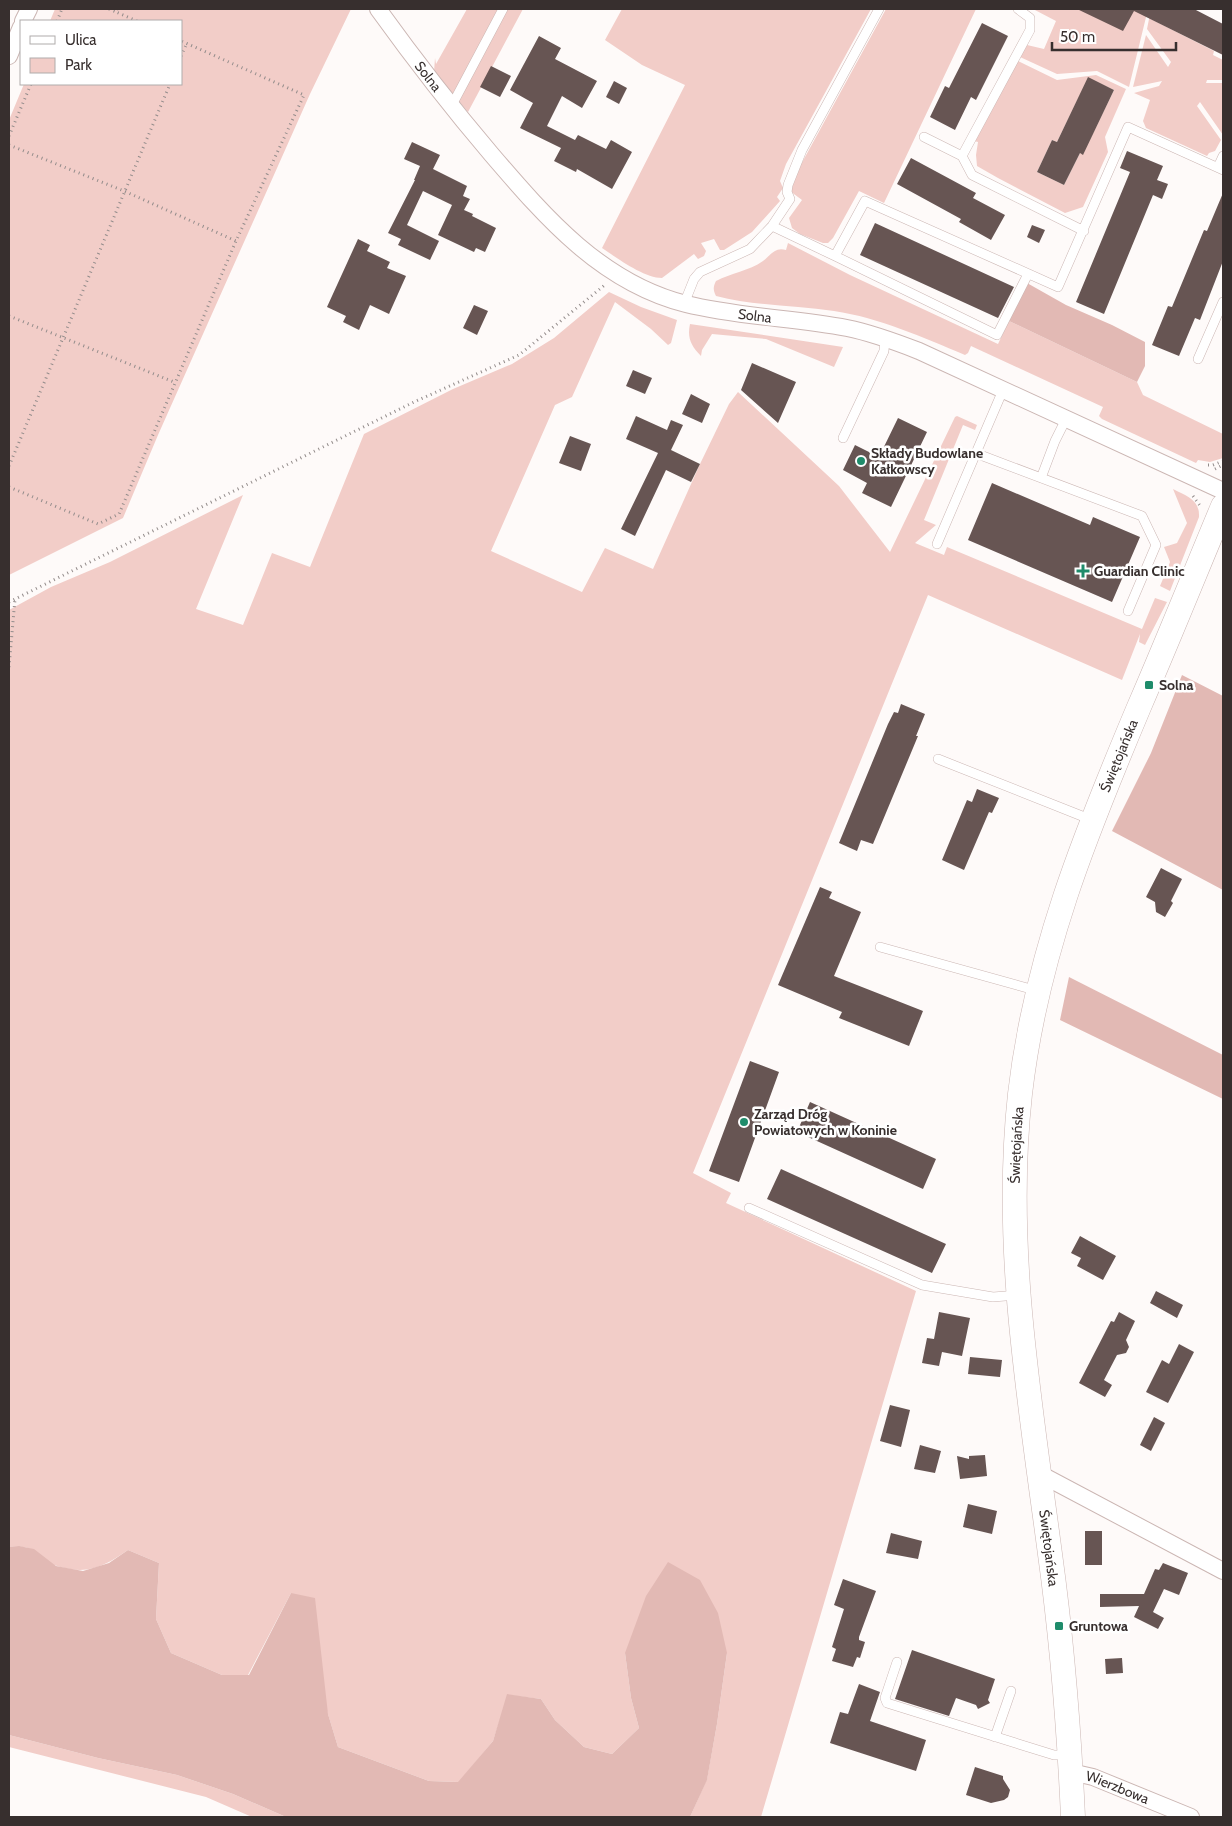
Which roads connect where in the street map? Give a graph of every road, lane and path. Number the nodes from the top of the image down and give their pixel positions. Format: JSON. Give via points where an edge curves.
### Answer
{"nodes":[{"id":1,"x":108,"y":9,"type":"edge"},
{"id":2,"x":378,"y":9,"type":"edge"},
{"id":3,"x":503,"y":9,"type":"edge"},
{"id":4,"x":879,"y":9,"type":"edge"},
{"id":5,"x":1018,"y":9,"type":"edge"},
{"id":6,"x":116,"y":10,"type":"edge"},
{"id":7,"x":135,"y":20,"type":"edge"},
{"id":8,"x":20,"y":29,"type":"edge"},
{"id":9,"x":182,"y":41,"type":"edge"},
{"id":10,"x":187,"y":43,"type":"junction"},
{"id":11,"x":182,"y":54,"type":"edge"},
{"id":12,"x":9,"y":56,"type":"edge"},
{"id":13,"x":30,"y":85,"type":"edge"},
{"id":14,"x":170,"y":85,"type":"edge"},
{"id":15,"x":451,"y":107,"type":"junction"},
{"id":16,"x":9,"y":136,"type":"edge"},
{"id":17,"x":924,"y":136,"type":"dead end"},
{"id":18,"x":9,"y":145,"type":"edge"},
{"id":19,"x":962,"y":156,"type":"junction"},
{"id":20,"x":1223,"y":156,"type":"edge"},
{"id":21,"x":1220,"y":169,"type":"edge"},
{"id":22,"x":124,"y":191,"type":"junction"},
{"id":23,"x":772,"y":226,"type":"junction"},
{"id":24,"x":1084,"y":231,"type":"junction"},
{"id":25,"x":236,"y":241,"type":"junction"},
{"id":26,"x":833,"y":255,"type":"junction"},
{"id":27,"x":1028,"y":274,"type":"junction"},
{"id":28,"x":599,"y":278,"type":"dead end"},
{"id":29,"x":612,"y":281,"type":"junction"},
{"id":30,"x":1223,"y":302,"type":"edge"},
{"id":31,"x":684,"y":304,"type":"junction"},
{"id":32,"x":9,"y":316,"type":"edge"},
{"id":33,"x":61,"y":338,"type":"junction"},
{"id":34,"x":885,"y":338,"type":"junction"},
{"id":35,"x":1198,"y":359,"type":"dead end"},
{"id":36,"x":174,"y":382,"type":"junction"},
{"id":37,"x":1003,"y":390,"type":"junction"},
{"id":38,"x":1066,"y":419,"type":"junction"},
{"id":39,"x":843,"y":438,"type":"dead end"},
{"id":40,"x":975,"y":453,"type":"junction"},
{"id":41,"x":1223,"y":461,"type":"edge"},
{"id":42,"x":1223,"y":465,"type":"edge"},
{"id":43,"x":9,"y":466,"type":"edge"},
{"id":44,"x":1041,"y":478,"type":"junction"},
{"id":45,"x":1197,"y":486,"type":"junction"},
{"id":46,"x":9,"y":487,"type":"edge"},
{"id":47,"x":1223,"y":491,"type":"edge"},
{"id":48,"x":1210,"y":508,"type":"edge"},
{"id":49,"x":937,"y":544,"type":"dead end"},
{"id":50,"x":15,"y":598,"type":"junction"},
{"id":51,"x":9,"y":602,"type":"edge"},
{"id":52,"x":1128,"y":611,"type":"dead end"},
{"id":53,"x":9,"y":667,"type":"edge"},
{"id":54,"x":938,"y":759,"type":"dead end"},
{"id":55,"x":1092,"y":820,"type":"junction"},
{"id":56,"x":880,"y":947,"type":"dead end"},
{"id":57,"x":1038,"y":992,"type":"junction"},
{"id":58,"x":749,"y":1208,"type":"dead end"},
{"id":59,"x":1018,"y":1295,"type":"junction"},
{"id":60,"x":1040,"y":1474,"type":"junction"},
{"id":61,"x":1223,"y":1571,"type":"edge"},
{"id":62,"x":897,"y":1662,"type":"dead end"},
{"id":63,"x":1010,"y":1691,"type":"dead end"},
{"id":64,"x":995,"y":1737,"type":"junction"},
{"id":65,"x":1070,"y":1763,"type":"junction"},
{"id":66,"x":1074,"y":1817,"type":"edge"},
{"id":67,"x":1191,"y":1817,"type":"edge"}],
"edges":[{"from":1,"to":6,"type":"path"},
{"from":2,"to":15,"type":"street","name":"Solna"},
{"from":3,"to":15,"type":"lane"},
{"from":4,"to":23,"type":"lane","via":[[802,150],[788,185],[790,200]]},
{"from":5,"to":19,"type":"lane","via":[[1030,18],[1030,30]]},
{"from":6,"to":7,"type":"path"},
{"from":8,"to":12,"type":"street"},
{"from":9,"to":10,"type":"path"},
{"from":10,"to":11,"type":"path"},
{"from":10,"to":25,"type":"path","via":[[304,95]]},
{"from":13,"to":16,"type":"path"},
{"from":14,"to":22,"type":"path"},
{"from":15,"to":29,"type":"street","name":"Solna","via":[[545,216]]},
{"from":17,"to":19,"type":"lane"},
{"from":18,"to":22,"type":"path"},
{"from":19,"to":24,"type":"lane","via":[[972,175]]},
{"from":20,"to":21,"type":"lane"},
{"from":21,"to":24,"type":"lane","via":[[1128,127]]},
{"from":22,"to":25,"type":"path"},
{"from":22,"to":33,"type":"path"},
{"from":23,"to":26,"type":"lane"},
{"from":23,"to":31,"type":"lane","via":[[750,249],[700,272]]},
{"from":24,"to":27,"type":"lane","via":[[1058,287]]},
{"from":25,"to":36,"type":"path"},
{"from":26,"to":27,"type":"lane","via":[[865,201]]},
{"from":26,"to":27,"type":"lane","via":[[997,334]]},
{"from":28,"to":29,"type":"path"},
{"from":29,"to":31,"type":"street","name":"Solna"},
{"from":29,"to":50,"type":"path","via":[[519,355],[414,402]]},
{"from":30,"to":35,"type":"lane"},
{"from":31,"to":34,"type":"street","name":"Solna","via":[[721,312],[850,328]]},
{"from":32,"to":33,"type":"path"},
{"from":33,"to":36,"type":"path"},
{"from":33,"to":43,"type":"path"},
{"from":34,"to":37,"type":"street","name":"Solna"},
{"from":34,"to":39,"type":"lane","via":[[884,351]]},
{"from":36,"to":46,"type":"path","via":[[119,514],[98,524]]},
{"from":37,"to":38,"type":"street","name":"Solna"},
{"from":37,"to":40,"type":"lane"},
{"from":38,"to":44,"type":"lane"},
{"from":38,"to":45,"type":"street","name":"Solna"},
{"from":40,"to":44,"type":"lane"},
{"from":40,"to":49,"type":"lane"},
{"from":41,"to":45,"type":"path","via":[[1213,465],[1202,464]]},
{"from":42,"to":45,"type":"path","via":[[1208,470]]},
{"from":44,"to":52,"type":"lane","via":[[1142,516],[1159,544]]},
{"from":45,"to":47,"type":"street","name":"Solna"},
{"from":45,"to":48,"type":"path"},
{"from":45,"to":48,"type":"path","via":[[1189,494]]},
{"from":48,"to":55,"type":"street","name":"Świętojańska"},
{"from":50,"to":51,"type":"path"},
{"from":50,"to":53,"type":"path"},
{"from":54,"to":55,"type":"lane"},
{"from":55,"to":57,"type":"street","name":"Świętojańska","via":[[1058,916]]},
{"from":56,"to":57,"type":"lane"},
{"from":57,"to":59,"type":"street","name":"Świętojańska","via":[[1024,1069],[1016,1148],[1014,1234]]},
{"from":58,"to":59,"type":"lane","via":[[922,1285],[993,1297]]},
{"from":59,"to":60,"type":"street","name":"Świętojańska"},
{"from":60,"to":61,"type":"street"},
{"from":60,"to":65,"type":"street","name":"Świętojańska","via":[[1059,1626]]},
{"from":62,"to":64,"type":"lane","via":[[885,1698],[887,1703]]},
{"from":63,"to":64,"type":"lane"},
{"from":64,"to":65,"type":"lane"},
{"from":65,"to":66,"type":"street","name":"Świętojańska"},
{"from":65,"to":67,"type":"street","name":"Wierzbowa","via":[[1093,1777]]}]}
